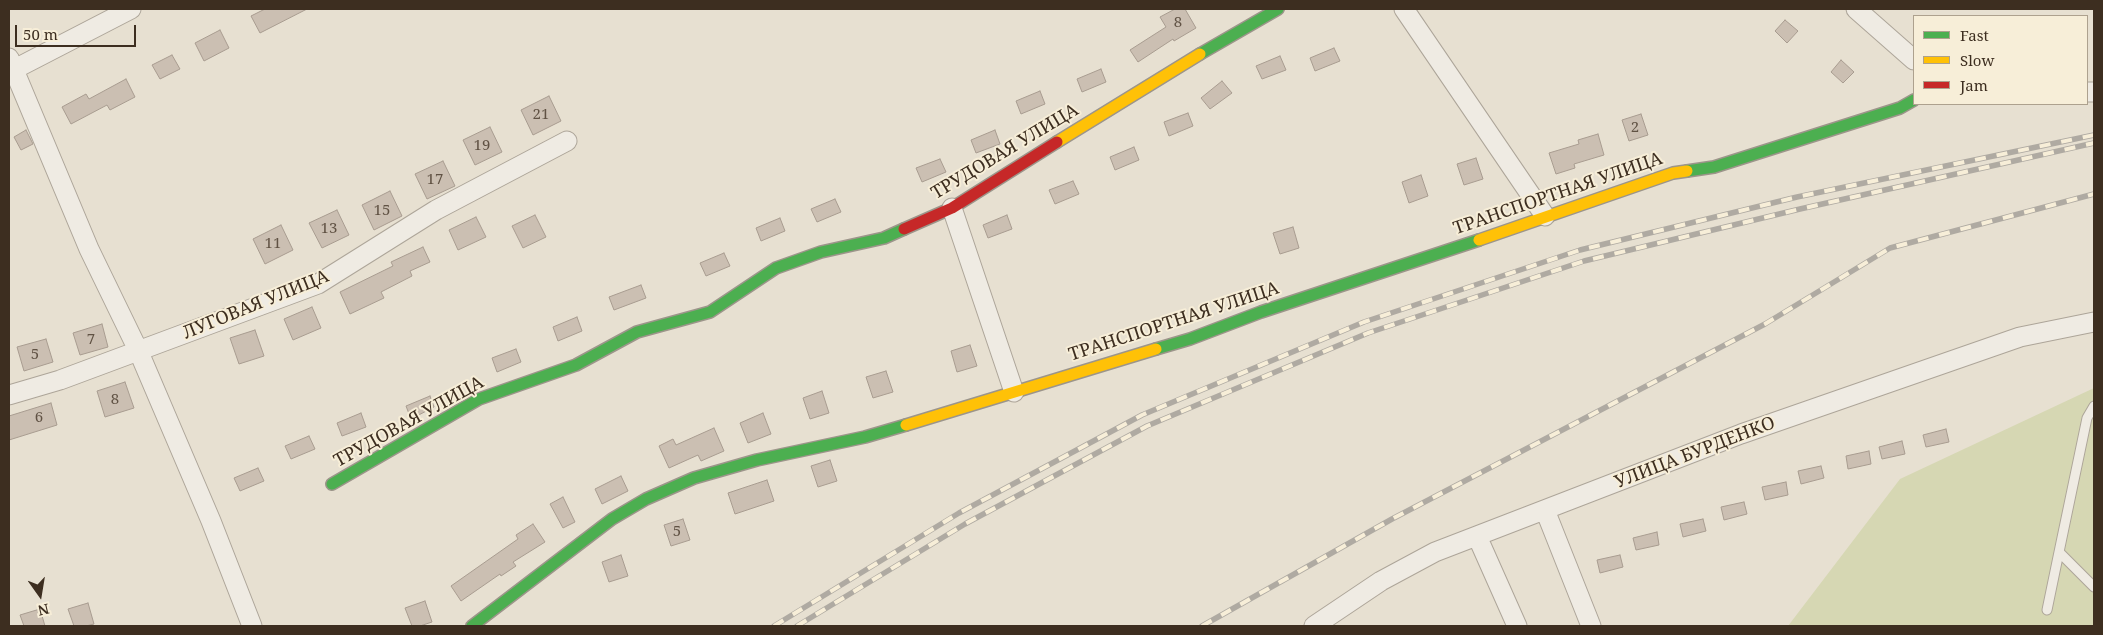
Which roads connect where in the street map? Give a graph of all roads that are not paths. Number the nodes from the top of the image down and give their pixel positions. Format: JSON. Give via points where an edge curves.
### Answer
{"nodes":[{"id":1,"x":131,"y":9,"type":"edge"},
{"id":2,"x":1278,"y":9,"type":"edge"},
{"id":3,"x":1404,"y":9,"type":"edge"},
{"id":4,"x":1856,"y":9,"type":"edge"},
{"id":5,"x":1913,"y":59,"type":"edge"},
{"id":6,"x":11,"y":66,"type":"edge"},
{"id":7,"x":1913,"y":101,"type":"edge"},
{"id":8,"x":567,"y":141,"type":"dead end"},
{"id":9,"x":952,"y":208,"type":"junction"},
{"id":10,"x":1545,"y":216,"type":"junction"},
{"id":11,"x":2094,"y":322,"type":"edge"},
{"id":12,"x":138,"y":350,"type":"junction"},
{"id":13,"x":1014,"y":392,"type":"junction"},
{"id":14,"x":9,"y":395,"type":"edge"},
{"id":15,"x":2094,"y":406,"type":"edge"},
{"id":16,"x":332,"y":484,"type":"dead end"},
{"id":17,"x":1545,"y":510,"type":"junction"},
{"id":18,"x":1477,"y":536,"type":"junction"},
{"id":19,"x":2058,"y":552,"type":"junction"},
{"id":20,"x":2094,"y":587,"type":"edge"},
{"id":21,"x":2048,"y":610,"type":"dead end"},
{"id":22,"x":252,"y":626,"type":"edge"},
{"id":23,"x":472,"y":626,"type":"edge"},
{"id":24,"x":1314,"y":626,"type":"edge"},
{"id":25,"x":1516,"y":626,"type":"edge"},
{"id":26,"x":1592,"y":626,"type":"edge"}],
"edges":[{"from":1,"to":6,"type":"street"},
{"from":2,"to":9,"type":"street","name":"ТРУДОВАЯ УЛИЦА","via":[[1152,82]]},
{"from":3,"to":10,"type":"street"},
{"from":4,"to":5,"type":"street"},
{"from":6,"to":12,"type":"street","via":[[89,249]]},
{"from":7,"to":10,"type":"street","name":"ТРАНСПОРТНАЯ УЛИЦА","via":[[1900,108],[1723,164],[1672,173]]},
{"from":8,"to":12,"type":"street","name":"ЛУГОВАЯ УЛИЦА","via":[[436,210],[318,284]]},
{"from":9,"to":13,"type":"street"},
{"from":9,"to":16,"type":"street","name":"ТРУДОВАЯ УЛИЦА","via":[[884,238],[821,252],[776,268],[710,312],[637,332],[576,365],[479,399]]},
{"from":10,"to":13,"type":"street","name":"ТРАНСПОРТНАЯ УЛИЦА","via":[[1190,339]]},
{"from":11,"to":17,"type":"street","name":"УЛИЦА БУРДЕНКО","via":[[2020,337],[1741,434]]},
{"from":12,"to":14,"type":"street","name":"ЛУГОВАЯ УЛИЦА","via":[[60,380]]},
{"from":12,"to":22,"type":"street","via":[[211,520]]},
{"from":13,"to":23,"type":"street","name":"ТРАНСПОРТНАЯ УЛИЦА","via":[[865,438],[757,460],[703,476],[646,499],[612,519]]},
{"from":15,"to":19,"type":"lane","via":[[2087,418]]},
{"from":17,"to":18,"type":"street","name":"УЛИЦА БУРДЕНКО"},
{"from":17,"to":26,"type":"street"},
{"from":18,"to":24,"type":"street","name":"УЛИЦА БУРДЕНКО","via":[[1435,552],[1381,580]]},
{"from":18,"to":25,"type":"street"},
{"from":19,"to":20,"type":"lane"},
{"from":19,"to":21,"type":"lane"}]}
